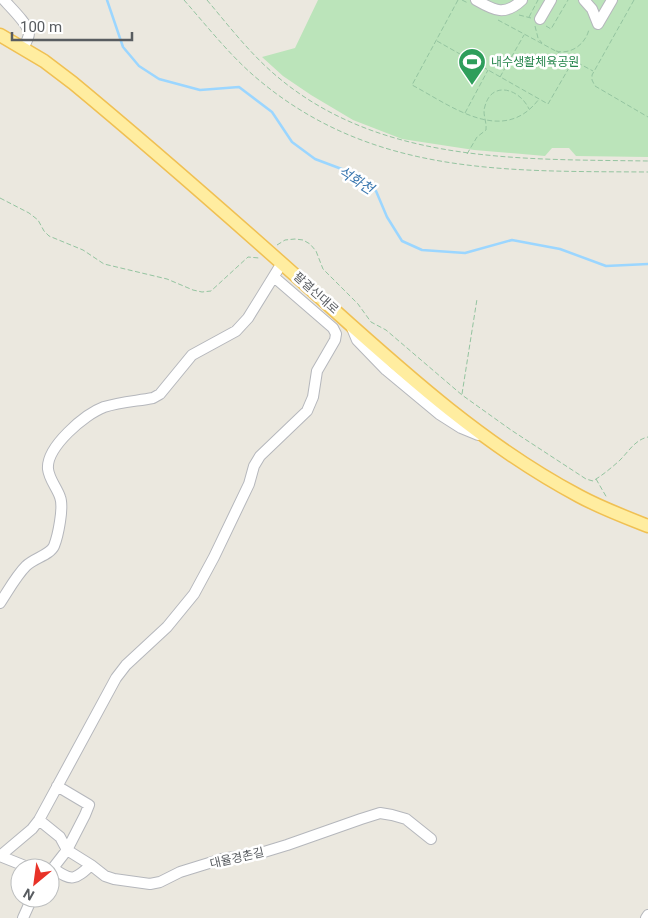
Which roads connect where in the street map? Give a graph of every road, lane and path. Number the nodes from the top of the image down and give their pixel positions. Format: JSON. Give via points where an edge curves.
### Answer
{"nodes":[{"id":1,"x":4,"y":0,"type":"edge"},
{"id":2,"x":184,"y":0,"type":"edge"},
{"id":3,"x":207,"y":0,"type":"edge"},
{"id":4,"x":458,"y":0,"type":"edge"},
{"id":5,"x":462,"y":0,"type":"edge"},
{"id":6,"x":522,"y":0,"type":"edge"},
{"id":7,"x":538,"y":0,"type":"edge"},
{"id":8,"x":551,"y":0,"type":"edge"},
{"id":9,"x":585,"y":0,"type":"edge"},
{"id":10,"x":612,"y":0,"type":"edge"},
{"id":11,"x":634,"y":0,"type":"edge"},
{"id":12,"x":473,"y":2,"type":"edge"},
{"id":13,"x":528,"y":16,"type":"dead end"},
{"id":14,"x":497,"y":19,"type":"dead end"},
{"id":15,"x":537,"y":20,"type":"joint"},
{"id":16,"x":590,"y":25,"type":"dead end"},
{"id":17,"x":0,"y":35,"type":"edge"},
{"id":18,"x":525,"y":35,"type":"junction"},
{"id":19,"x":436,"y":41,"type":"junction"},
{"id":20,"x":544,"y":45,"type":"junction"},
{"id":21,"x":23,"y":48,"type":"junction"},
{"id":22,"x":551,"y":50,"type":"junction"},
{"id":23,"x":573,"y":61,"type":"junction"},
{"id":24,"x":488,"y":70,"type":"junction"},
{"id":25,"x":594,"y":71,"type":"junction"},
{"id":26,"x":500,"y":78,"type":"junction"},
{"id":27,"x":539,"y":100,"type":"junction"},
{"id":28,"x":529,"y":109,"type":"junction"},
{"id":29,"x":464,"y":113,"type":"junction"},
{"id":30,"x":648,"y":117,"type":"edge"},
{"id":31,"x":486,"y":121,"type":"junction"},
{"id":32,"x":467,"y":154,"type":"junction"},
{"id":33,"x":648,"y":161,"type":"edge"},
{"id":34,"x":648,"y":172,"type":"edge"},
{"id":35,"x":0,"y":198,"type":"edge"},
{"id":36,"x":267,"y":256,"type":"junction"},
{"id":37,"x":282,"y":263,"type":"junction"},
{"id":38,"x":274,"y":277,"type":"junction"},
{"id":39,"x":477,"y":299,"type":"dead end"},
{"id":40,"x":462,"y":395,"type":"junction"},
{"id":41,"x":648,"y":437,"type":"edge"},
{"id":42,"x":596,"y":479,"type":"junction"},
{"id":43,"x":616,"y":513,"type":"junction"},
{"id":44,"x":648,"y":526,"type":"edge"},
{"id":45,"x":0,"y":603,"type":"edge"},
{"id":46,"x":57,"y":786,"type":"junction"},
{"id":47,"x":39,"y":820,"type":"junction"},
{"id":48,"x":431,"y":839,"type":"dead end"},
{"id":49,"x":67,"y":850,"type":"junction"},
{"id":50,"x":0,"y":856,"type":"edge"},
{"id":51,"x":60,"y":859,"type":"edge"},
{"id":52,"x":92,"y":865,"type":"junction"},
{"id":53,"x":60,"y":874,"type":"edge"}],
"edges":[{"from":1,"to":21,"type":"street","via":[[28,28]]},
{"from":2,"to":34,"type":"path","via":[[253,75],[294,106],[356,139],[461,166]]},
{"from":3,"to":32,"type":"path","via":[[259,60],[314,102],[384,136]]},
{"from":4,"to":19,"type":"path"},
{"from":5,"to":12,"type":"path"},
{"from":6,"to":12,"type":"street","via":[[504,11]]},
{"from":7,"to":13,"type":"path"},
{"from":8,"to":15,"type":"street"},
{"from":9,"to":10,"type":"street","via":[[598,24]]},
{"from":11,"to":25,"type":"path"},
{"from":14,"to":18,"type":"path"},
{"from":15,"to":20,"type":"path","via":[[535,29]]},
{"from":16,"to":22,"type":"path","via":[[584,42],[577,48],[560,52]]},
{"from":17,"to":21,"type":"main road","name":"팔결신대로"},
{"from":18,"to":20,"type":"path"},
{"from":18,"to":26,"type":"path"},
{"from":19,"to":24,"type":"path"},
{"from":19,"to":29,"type":"path","via":[[412,85]]},
{"from":20,"to":22,"type":"path"},
{"from":21,"to":36,"type":"main road","name":"팔결신대로","via":[[86,94]]},
{"from":22,"to":23,"type":"path"},
{"from":23,"to":25,"type":"path"},
{"from":23,"to":27,"type":"path","via":[[548,104]]},
{"from":24,"to":26,"type":"path"},
{"from":24,"to":29,"type":"path"},
{"from":25,"to":30,"type":"path","via":[[592,80],[595,86]]},
{"from":26,"to":27,"type":"path"},
{"from":27,"to":28,"type":"path"},
{"from":28,"to":31,"type":"path","via":[[510,120]]},
{"from":28,"to":31,"type":"path","via":[[516,92],[502,90],[485,104]]},
{"from":29,"to":31,"type":"path"},
{"from":31,"to":32,"type":"path","via":[[486,130],[477,136]]},
{"from":32,"to":33,"type":"path","via":[[542,160]]},
{"from":35,"to":36,"type":"path","via":[[29,213],[49,236],[83,250],[104,264],[167,279],[202,292],[218,286],[248,257]]},
{"from":36,"to":37,"type":"main road","name":"팔결신대로"},
{"from":36,"to":40,"type":"path","via":[[285,240],[303,240],[310,244],[323,269],[371,322],[386,330]]},
{"from":37,"to":38,"type":"street"},
{"from":37,"to":43,"type":"main road","name":"팔결신대로","via":[[426,390],[488,438],[550,480]]},
{"from":38,"to":45,"type":"street","via":[[236,331],[192,355],[160,394],[103,407],[62,439],[48,461],[50,477],[61,499],[55,544],[26,566]]},
{"from":38,"to":46,"type":"street","via":[[336,334],[317,371],[311,405],[260,456],[194,594],[167,627],[120,671]]},
{"from":39,"to":40,"type":"path"},
{"from":40,"to":42,"type":"path","via":[[586,479]]},
{"from":41,"to":42,"type":"path","via":[[636,443]]},
{"from":42,"to":43,"type":"path"},
{"from":43,"to":44,"type":"main road","name":"팔결신대로"},
{"from":46,"to":47,"type":"street"},
{"from":46,"to":49,"type":"street","via":[[89,805]]},
{"from":47,"to":49,"type":"street","via":[[60,837]]},
{"from":47,"to":50,"type":"street"},
{"from":48,"to":52,"type":"street","name":"대율경촌길","via":[[406,819],[380,813],[287,845],[222,859],[150,884],[114,879]]},
{"from":49,"to":51,"type":"street"},
{"from":49,"to":52,"type":"street","name":"대율경촌길"},
{"from":52,"to":53,"type":"street","via":[[72,878]]}]}
